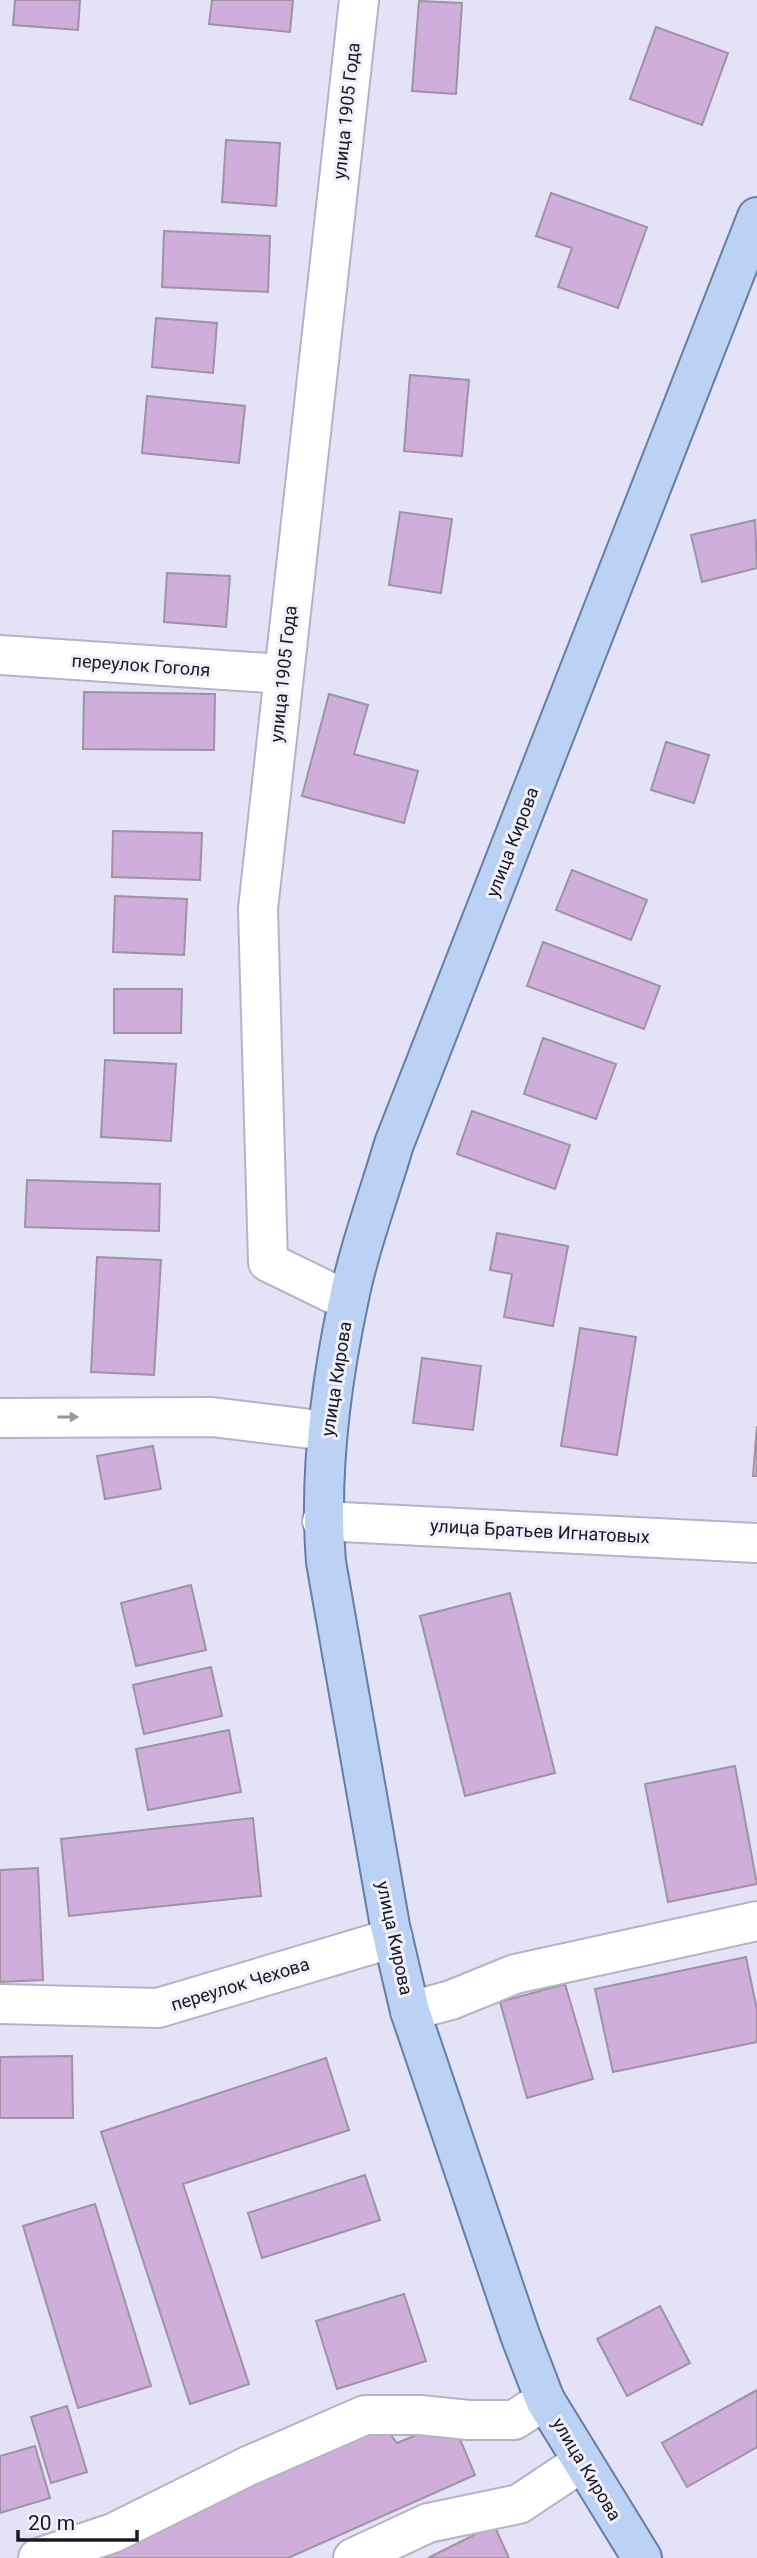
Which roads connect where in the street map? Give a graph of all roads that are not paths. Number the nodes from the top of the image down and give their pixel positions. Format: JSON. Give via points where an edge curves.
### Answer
{"nodes":[{"id":1,"x":359,"y":0,"type":"edge"},
{"id":2,"x":757,"y":216,"type":"edge"},
{"id":3,"x":0,"y":655,"type":"edge"},
{"id":4,"x":283,"y":674,"type":"junction"},
{"id":5,"x":348,"y":1301,"type":"junction"},
{"id":6,"x":0,"y":1418,"type":"edge"},
{"id":7,"x":327,"y":1431,"type":"junction"},
{"id":8,"x":322,"y":1521,"type":"junction"},
{"id":9,"x":757,"y":1543,"type":"edge"},
{"id":10,"x":757,"y":1920,"type":"edge"},
{"id":11,"x":393,"y":1938,"type":"junction"},
{"id":12,"x":0,"y":2004,"type":"edge"},
{"id":13,"x":410,"y":2011,"type":"junction"},
{"id":14,"x":545,"y":2400,"type":"junction"},
{"id":15,"x":582,"y":2462,"type":"junction"},
{"id":16,"x":636,"y":2556,"type":"edge"},
{"id":17,"x":38,"y":2558,"type":"edge"},
{"id":18,"x":353,"y":2558,"type":"edge"}],
"edges":[{"from":1,"to":4,"type":"street","name":"улица 1905 Года"},
{"from":2,"to":5,"type":"main road","name":"улица Кирова","via":[[394,1144]]},
{"from":3,"to":4,"type":"street","name":"переулок Гоголя"},
{"from":4,"to":5,"type":"street","name":"улица 1905 Года","via":[[257,909],[268,1262]]},
{"from":5,"to":7,"type":"main road","name":"улица Кирова"},
{"from":6,"to":7,"type":"street","one_way":true,"via":[[212,1417]]},
{"from":7,"to":8,"type":"main road","name":"улица Кирова"},
{"from":8,"to":9,"type":"street","name":"улица Братьев Игнатовых"},
{"from":8,"to":11,"type":"main road","name":"улица Кирова"},
{"from":10,"to":13,"type":"street","via":[[514,1974]]},
{"from":11,"to":12,"type":"street","name":"переулок Чехова","via":[[158,2008]]},
{"from":11,"to":13,"type":"main road","name":"улица Кирова"},
{"from":13,"to":14,"type":"main road","name":"улица Кирова"},
{"from":14,"to":15,"type":"main road","name":"улица Кирова"},
{"from":14,"to":17,"type":"street","via":[[514,2420],[365,2415],[113,2533]]},
{"from":15,"to":16,"type":"main road","name":"улица Кирова"},
{"from":15,"to":18,"type":"street","via":[[520,2504],[428,2524]]}]}
